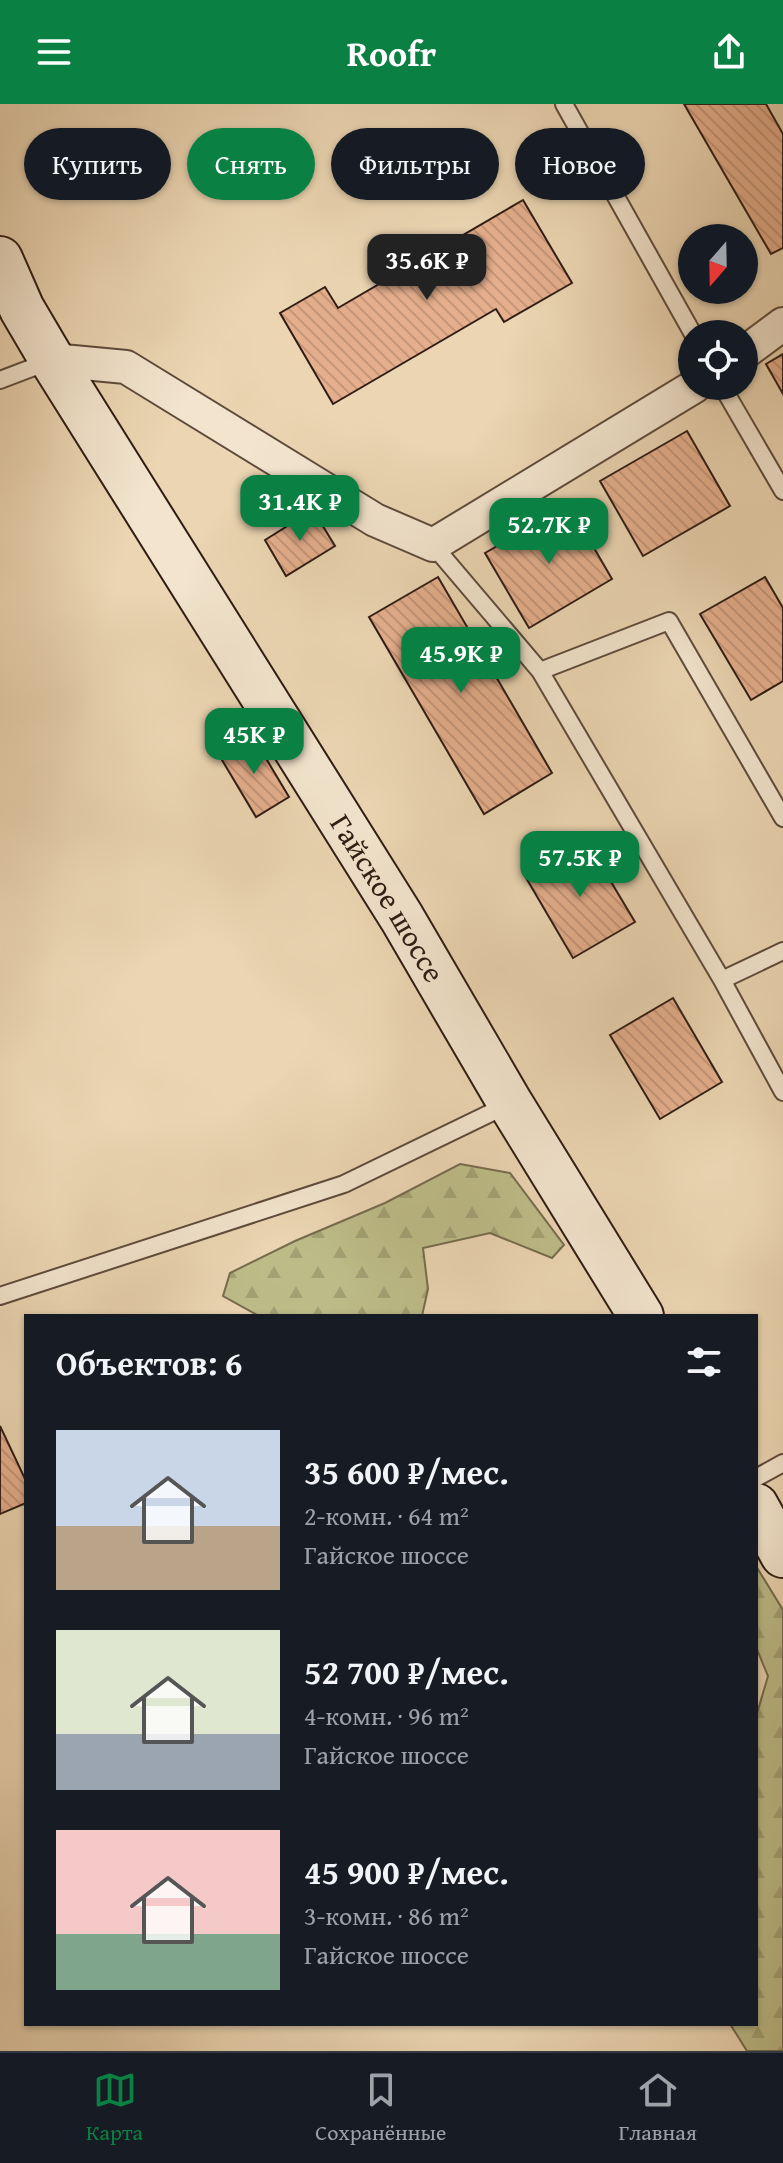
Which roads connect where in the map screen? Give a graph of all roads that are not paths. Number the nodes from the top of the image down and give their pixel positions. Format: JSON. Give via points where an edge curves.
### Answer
{"nodes":[{"id":1,"x":564,"y":104,"type":"edge"},
{"id":2,"x":0,"y":259,"type":"edge"},
{"id":3,"x":11,"y":310,"type":"edge"},
{"id":4,"x":685,"y":320,"type":"edge"},
{"id":5,"x":783,"y":324,"type":"edge"},
{"id":6,"x":758,"y":343,"type":"edge"},
{"id":7,"x":52,"y":360,"type":"junction"},
{"id":8,"x":0,"y":380,"type":"edge"},
{"id":9,"x":678,"y":396,"type":"edge"},
{"id":10,"x":730,"y":400,"type":"edge"},
{"id":11,"x":783,"y":491,"type":"edge"},
{"id":12,"x":433,"y":545,"type":"junction"},
{"id":13,"x":540,"y":671,"type":"junction"},
{"id":14,"x":783,"y":818,"type":"edge"},
{"id":15,"x":783,"y":951,"type":"edge"},
{"id":16,"x":722,"y":980,"type":"junction"},
{"id":17,"x":783,"y":1092,"type":"edge"},
{"id":18,"x":510,"y":1103,"type":"junction"},
{"id":19,"x":0,"y":1296,"type":"edge"},
{"id":20,"x":640,"y":1314,"type":"edge"},
{"id":21,"x":783,"y":1463,"type":"edge"},
{"id":22,"x":758,"y":1477,"type":"edge"},
{"id":23,"x":758,"y":1510,"type":"edge"},
{"id":24,"x":783,"y":1555,"type":"edge"}],
"edges":[{"from":1,"to":4,"type":"lane"},
{"from":2,"to":3,"type":"main road","name":"Гайское шоссе"},
{"from":3,"to":7,"type":"main road","name":"Гайское шоссе"},
{"from":5,"to":6,"type":"street"},
{"from":7,"to":8,"type":"lane"},
{"from":7,"to":12,"type":"street","via":[[126,367],[375,520]]},
{"from":7,"to":18,"type":"main road","name":"Гайское шоссе","via":[[402,918]]},
{"from":9,"to":12,"type":"street"},
{"from":10,"to":11,"type":"lane"},
{"from":12,"to":13,"type":"lane"},
{"from":13,"to":14,"type":"lane","via":[[669,621]]},
{"from":13,"to":16,"type":"lane"},
{"from":15,"to":16,"type":"lane"},
{"from":16,"to":17,"type":"lane"},
{"from":18,"to":19,"type":"lane","via":[[344,1184]]},
{"from":18,"to":20,"type":"main road","name":"Гайское шоссе"},
{"from":21,"to":22,"type":"lane"},
{"from":23,"to":24,"type":"main road"}]}
